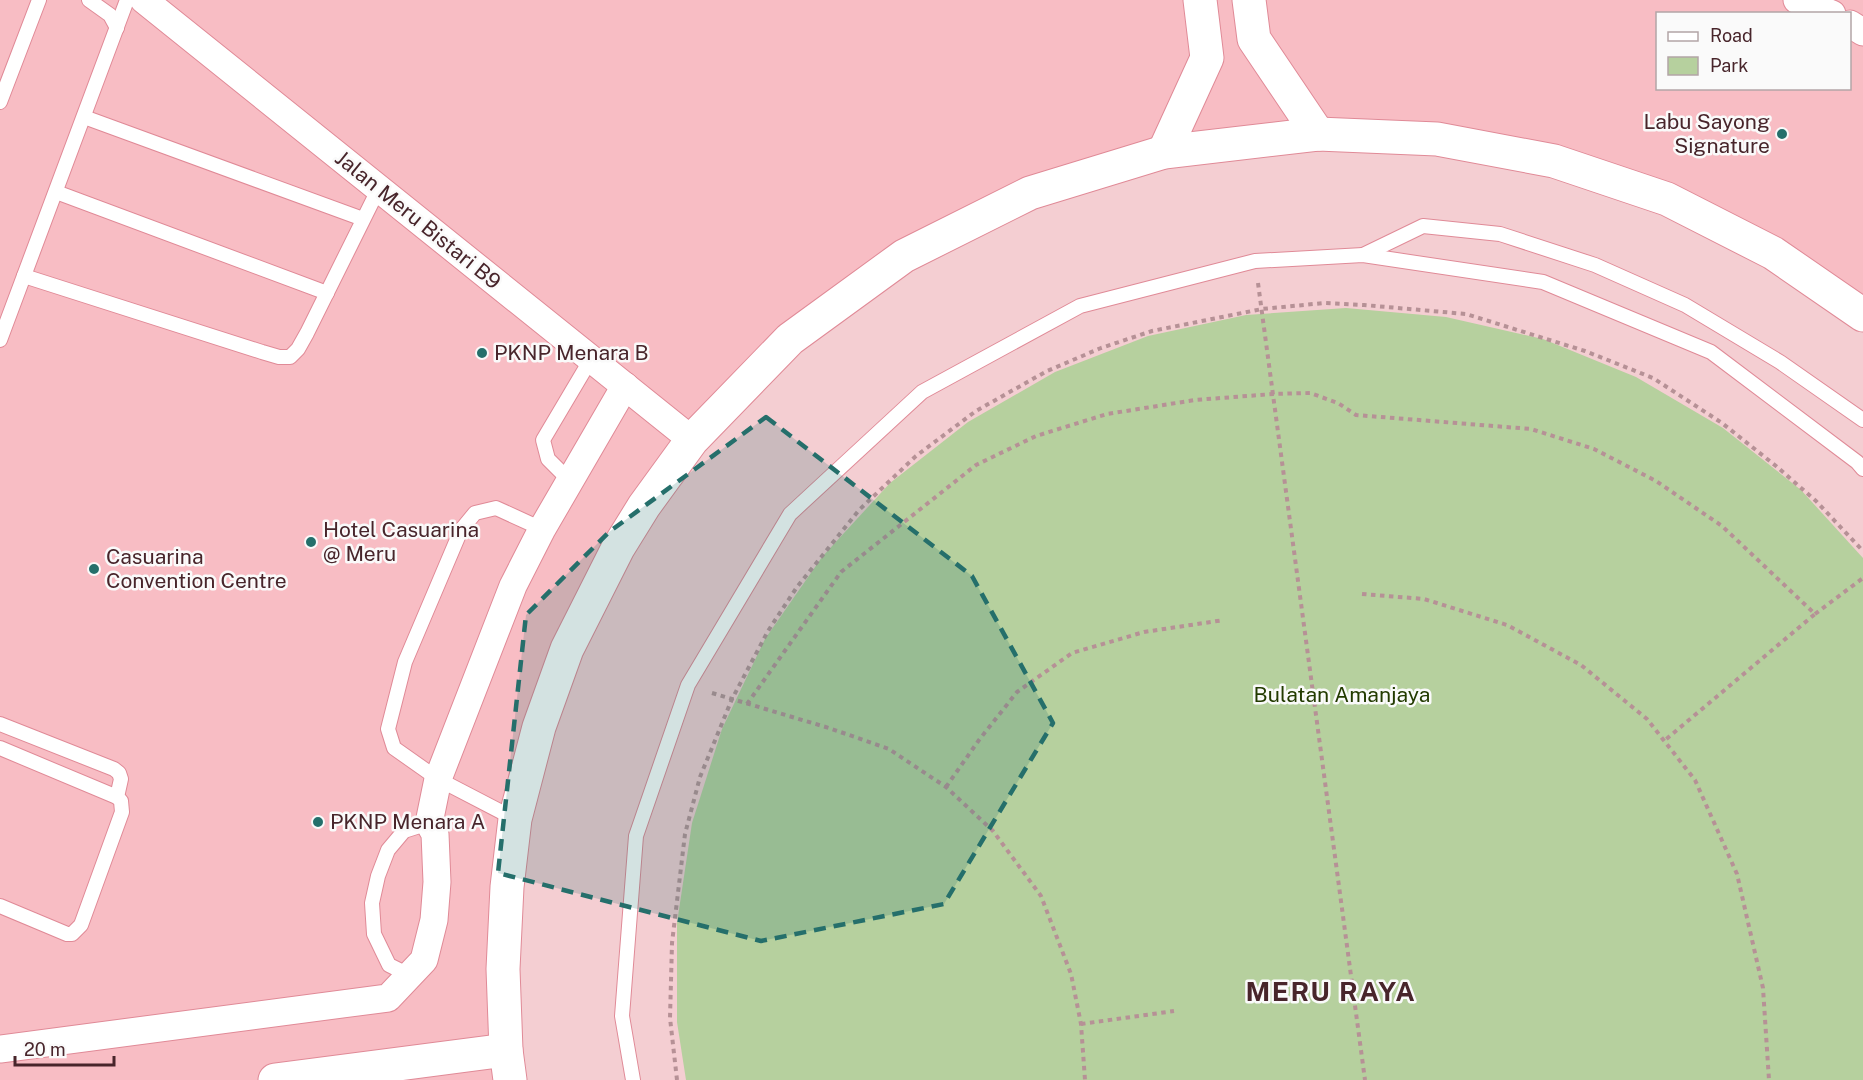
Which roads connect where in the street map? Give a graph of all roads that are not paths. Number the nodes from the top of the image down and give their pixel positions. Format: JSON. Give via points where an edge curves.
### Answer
{"nodes":[{"id":1,"x":39,"y":0,"type":"edge"},
{"id":2,"x":89,"y":0,"type":"edge"},
{"id":3,"x":128,"y":0,"type":"edge"},
{"id":4,"x":144,"y":0,"type":"edge"},
{"id":5,"x":1200,"y":0,"type":"edge"},
{"id":6,"x":1249,"y":0,"type":"edge"},
{"id":7,"x":1797,"y":0,"type":"edge"},
{"id":8,"x":1827,"y":12,"type":"edge"},
{"id":9,"x":117,"y":28,"type":"junction"},
{"id":10,"x":0,"y":102,"type":"edge"},
{"id":11,"x":84,"y":117,"type":"junction"},
{"id":12,"x":1318,"y":134,"type":"junction"},
{"id":13,"x":1164,"y":152,"type":"junction"},
{"id":14,"x":379,"y":188,"type":"junction"},
{"id":15,"x":56,"y":192,"type":"junction"},
{"id":16,"x":363,"y":219,"type":"junction"},
{"id":17,"x":1363,"y":255,"type":"junction"},
{"id":18,"x":24,"y":276,"type":"junction"},
{"id":19,"x":327,"y":293,"type":"junction"},
{"id":20,"x":1863,"y":315,"type":"edge"},
{"id":21,"x":0,"y":340,"type":"edge"},
{"id":22,"x":591,"y":359,"type":"junction"},
{"id":23,"x":625,"y":386,"type":"junction"},
{"id":24,"x":1863,"y":420,"type":"edge"},
{"id":25,"x":692,"y":440,"type":"junction"},
{"id":26,"x":1863,"y":469,"type":"edge"},
{"id":27,"x":570,"y":481,"type":"junction"},
{"id":28,"x":542,"y":529,"type":"junction"},
{"id":29,"x":0,"y":724,"type":"edge"},
{"id":30,"x":0,"y":748,"type":"edge"},
{"id":31,"x":438,"y":778,"type":"junction"},
{"id":32,"x":119,"y":801,"type":"junction"},
{"id":33,"x":515,"y":819,"type":"junction"},
{"id":34,"x":429,"y":824,"type":"junction"},
{"id":35,"x":0,"y":906,"type":"edge"},
{"id":36,"x":411,"y":976,"type":"junction"},
{"id":37,"x":0,"y":1049,"type":"edge"},
{"id":38,"x":508,"y":1065,"type":"edge"},
{"id":39,"x":275,"y":1080,"type":"edge"},
{"id":40,"x":633,"y":1080,"type":"edge"}],
"edges":[{"from":1,"to":10,"type":"lane"},
{"from":2,"to":9,"type":"lane","via":[[110,15]]},
{"from":3,"to":9,"type":"lane"},
{"from":4,"to":14,"type":"street","name":"Jalan Meru Bistari B9"},
{"from":5,"to":13,"type":"street","via":[[1207,58]]},
{"from":6,"to":12,"type":"street","via":[[1254,39]]},
{"from":7,"to":8,"type":"street"},
{"from":9,"to":11,"type":"lane"},
{"from":11,"to":15,"type":"lane"},
{"from":11,"to":16,"type":"lane"},
{"from":12,"to":13,"type":"street"},
{"from":12,"to":20,"type":"street","via":[[1437,139],[1565,164],[1667,199],[1773,253]]},
{"from":13,"to":25,"type":"street","via":[[1029,193],[904,256],[790,339]]},
{"from":14,"to":16,"type":"lane"},
{"from":14,"to":22,"type":"street","name":"Jalan Meru Bistari B9"},
{"from":15,"to":18,"type":"lane"},
{"from":15,"to":19,"type":"lane"},
{"from":16,"to":19,"type":"lane"},
{"from":17,"to":24,"type":"lane","via":[[1423,226],[1500,234],[1594,265],[1685,305],[1780,362]]},
{"from":17,"to":26,"type":"lane","via":[[1544,282],[1711,352]]},
{"from":17,"to":40,"type":"lane","via":[[1255,261],[1080,306],[922,392],[790,514],[688,685],[636,836],[622,1016]]},
{"from":18,"to":19,"type":"lane","via":[[279,357],[290,357],[298,349]]},
{"from":18,"to":21,"type":"lane"},
{"from":22,"to":23,"type":"street","name":"Jalan Meru Bistari B9"},
{"from":22,"to":27,"type":"lane","via":[[543,440],[548,459]]},
{"from":23,"to":25,"type":"street","name":"Jalan Meru Bistari B9"},
{"from":23,"to":27,"type":"street"},
{"from":25,"to":33,"type":"street","via":[[618,548],[567,650],[539,727]]},
{"from":27,"to":28,"type":"street"},
{"from":28,"to":31,"type":"street","via":[[513,586]]},
{"from":28,"to":31,"type":"lane","via":[[496,508],[475,513],[461,530],[410,651],[388,729],[394,748]]},
{"from":29,"to":32,"type":"lane","via":[[114,769],[121,779]]},
{"from":30,"to":32,"type":"lane"},
{"from":31,"to":33,"type":"lane"},
{"from":31,"to":34,"type":"street"},
{"from":32,"to":35,"type":"lane","via":[[122,812],[97,885],[81,925],[72,934]]},
{"from":33,"to":38,"type":"street","via":[[503,969]]},
{"from":34,"to":36,"type":"street","via":[[435,834],[434,920],[424,960]]},
{"from":34,"to":36,"type":"lane","via":[[404,831],[388,850],[372,903],[374,934],[389,965]]},
{"from":36,"to":37,"type":"street","via":[[388,998]]},
{"from":38,"to":39,"type":"street"}]}
